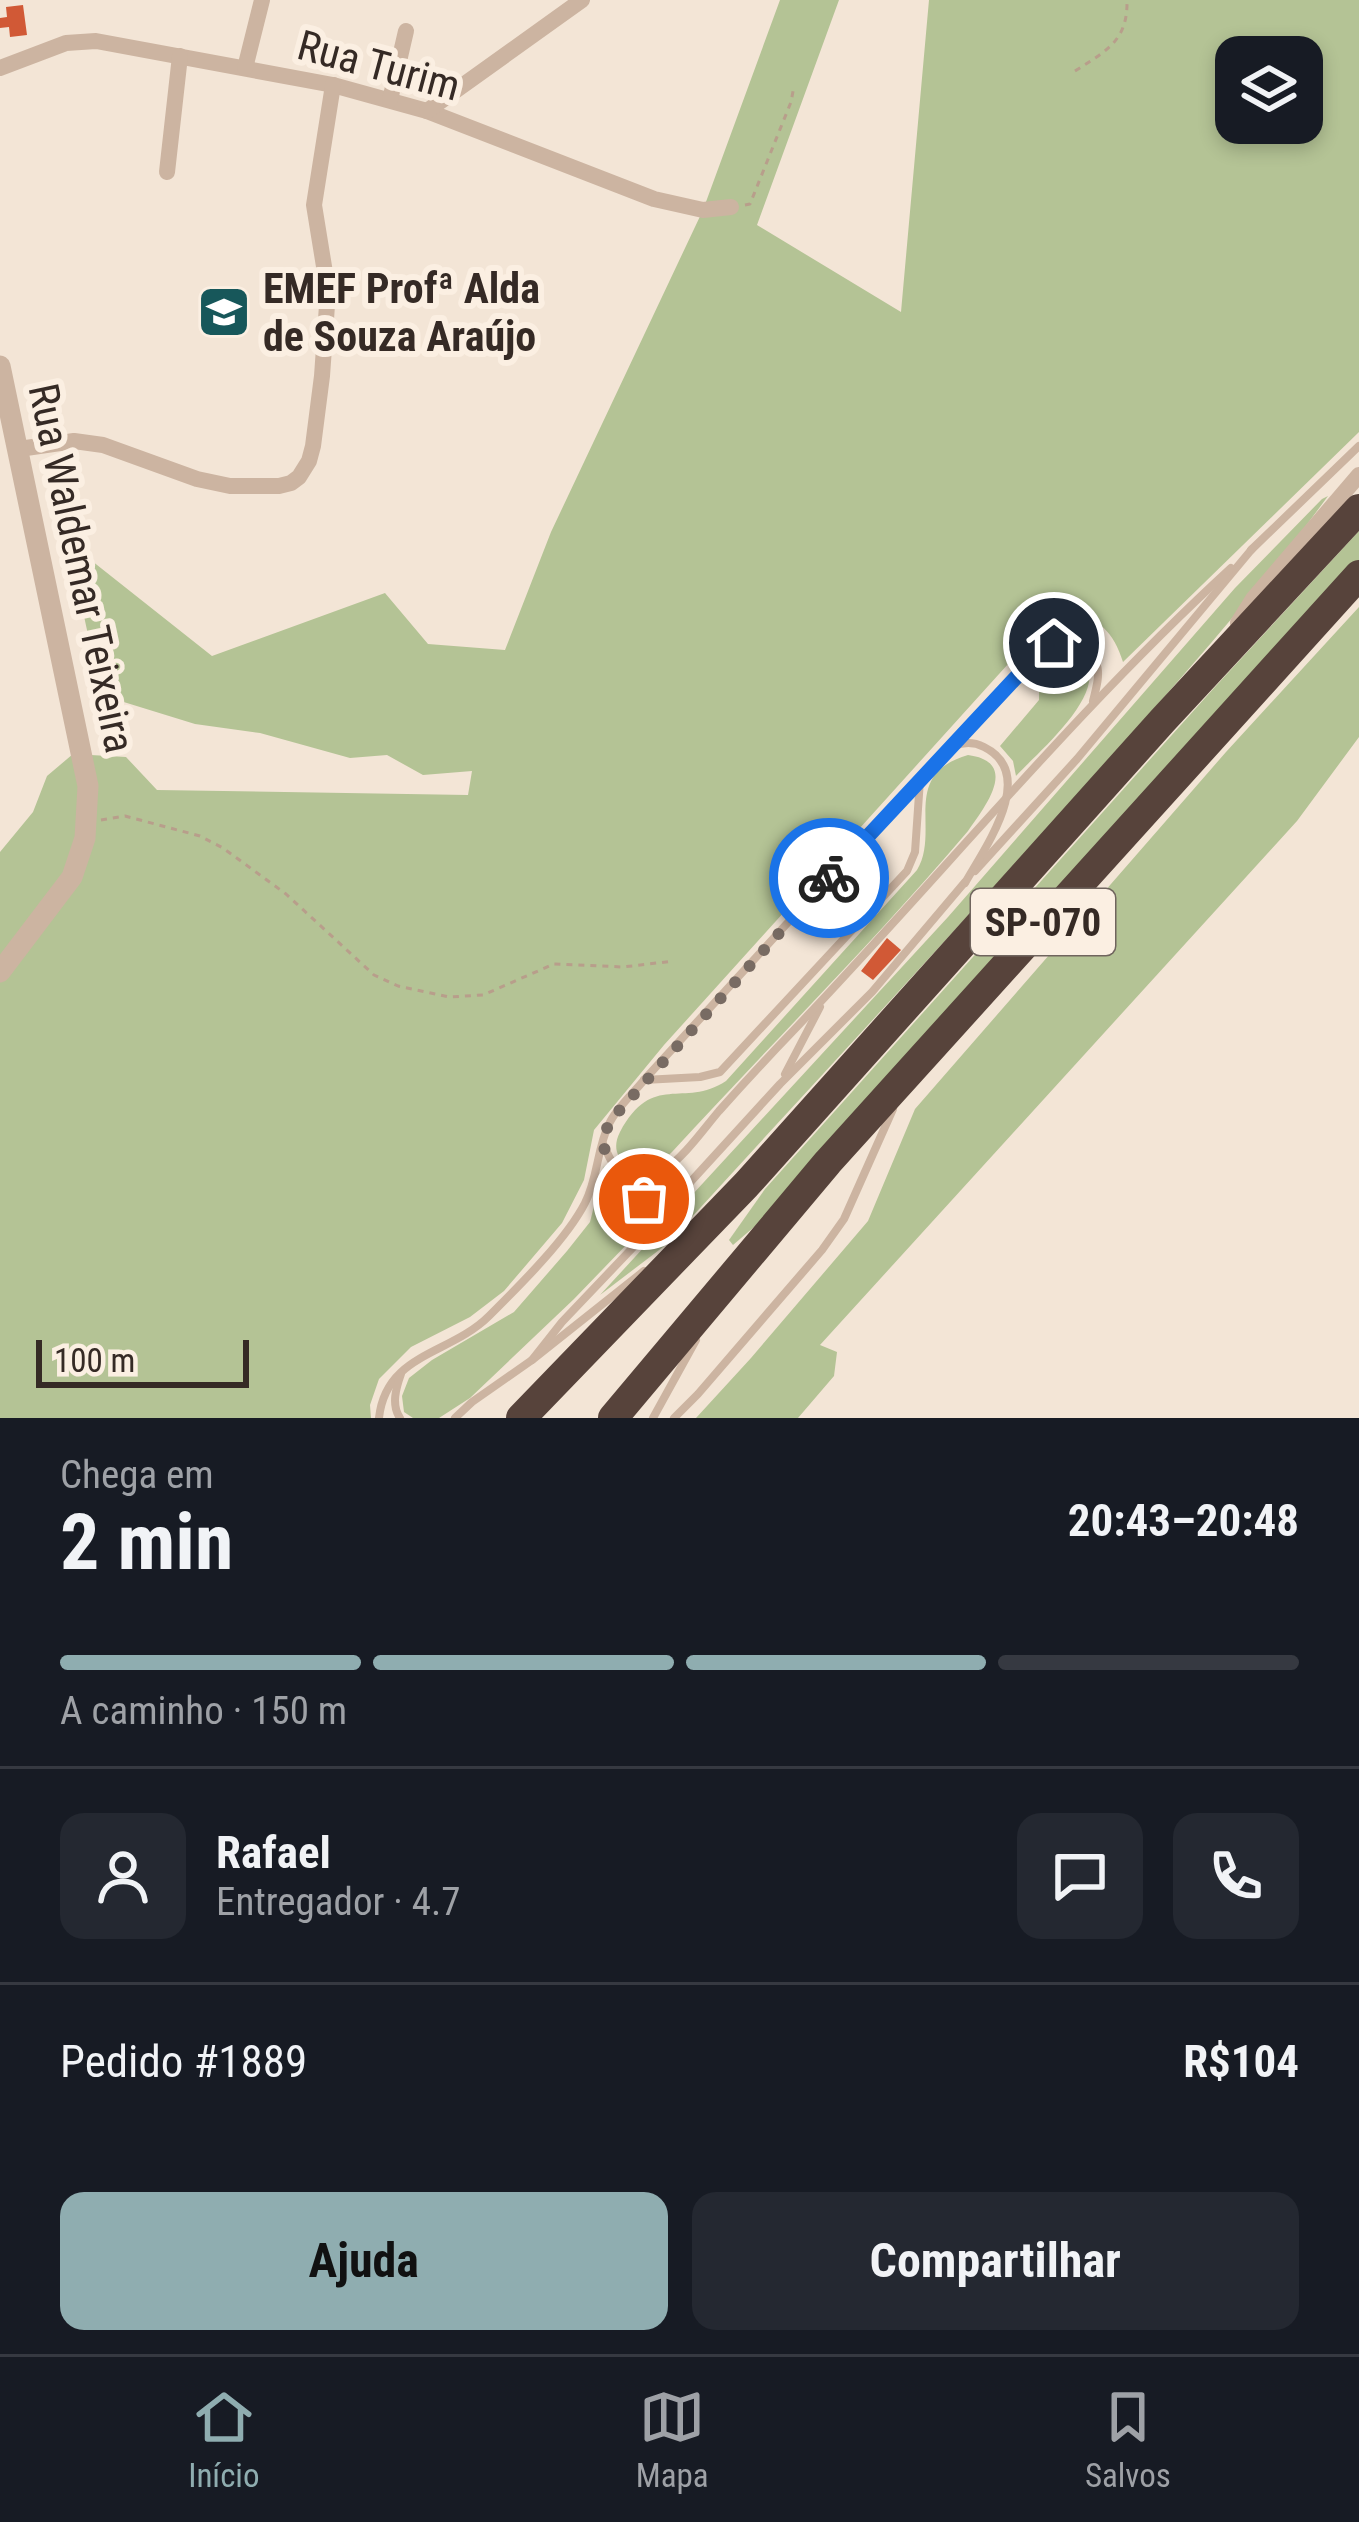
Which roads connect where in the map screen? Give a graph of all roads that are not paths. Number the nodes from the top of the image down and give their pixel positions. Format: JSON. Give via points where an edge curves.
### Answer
{"nodes":[{"id":1,"x":262,"y":0,"type":"edge"},
{"id":2,"x":582,"y":0,"type":"edge"},
{"id":3,"x":406,"y":32,"type":"dead end"},
{"id":4,"x":180,"y":56,"type":"junction"},
{"id":5,"x":0,"y":68,"type":"edge"},
{"id":6,"x":245,"y":68,"type":"junction"},
{"id":7,"x":333,"y":85,"type":"junction"},
{"id":8,"x":390,"y":100,"type":"junction"},
{"id":9,"x":427,"y":111,"type":"junction"},
{"id":10,"x":167,"y":172,"type":"dead end"},
{"id":11,"x":731,"y":207,"type":"road end"},
{"id":12,"x":0,"y":366,"type":"edge"},
{"id":13,"x":1359,"y":446,"type":"edge"},
{"id":14,"x":19,"y":449,"type":"junction"},
{"id":15,"x":1359,"y":475,"type":"edge"},
{"id":16,"x":1359,"y":509,"type":"edge"},
{"id":17,"x":1252,"y":549,"type":"junction"},
{"id":18,"x":1359,"y":574,"type":"edge"},
{"id":19,"x":1211,"y":667,"type":"junction"},
{"id":20,"x":1092,"y":705,"type":"junction"},
{"id":21,"x":951,"y":746,"type":"junction"},
{"id":22,"x":920,"y":778,"type":"junction"},
{"id":23,"x":1007,"y":794,"type":"junction"},
{"id":24,"x":964,"y":883,"type":"junction"},
{"id":25,"x":0,"y":972,"type":"edge"},
{"id":26,"x":826,"y":995,"type":"junction"},
{"id":27,"x":928,"y":1054,"type":"junction"},
{"id":28,"x":644,"y":1080,"type":"junction"},
{"id":29,"x":780,"y":1084,"type":"junction"},
{"id":30,"x":603,"y":1144,"type":"junction"},
{"id":31,"x":619,"y":1176,"type":"junction"},
{"id":32,"x":746,"y":1185,"type":"junction"},
{"id":33,"x":684,"y":1189,"type":"junction"},
{"id":34,"x":662,"y":1256,"type":"dead end"},
{"id":35,"x":644,"y":1270,"type":"dead end"},
{"id":36,"x":732,"y":1274,"type":"junction"},
{"id":37,"x":532,"y":1360,"type":"junction"},
{"id":38,"x":404,"y":1367,"type":"junction"},
{"id":39,"x":379,"y":1418,"type":"edge"},
{"id":40,"x":400,"y":1418,"type":"edge"},
{"id":41,"x":450,"y":1418,"type":"edge"},
{"id":42,"x":521,"y":1418,"type":"edge"},
{"id":43,"x":613,"y":1418,"type":"edge"},
{"id":44,"x":653,"y":1418,"type":"edge"},
{"id":45,"x":674,"y":1418,"type":"edge"}],
"edges":[{"from":1,"to":6,"type":"street"},
{"from":2,"to":9,"type":"street"},
{"from":3,"to":8,"type":"street"},
{"from":4,"to":5,"type":"street","name":"Rua Turim","via":[[80,40]]},
{"from":4,"to":6,"type":"street","name":"Rua Turim"},
{"from":4,"to":10,"type":"street"},
{"from":6,"to":7,"type":"street","name":"Rua Turim"},
{"from":7,"to":8,"type":"street","name":"Rua Turim"},
{"from":7,"to":14,"type":"street","via":[[314,206],[328,291],[313,446],[299,476],[279,486],[230,486],[104,446],[74,441]]},
{"from":8,"to":9,"type":"street","name":"Rua Turim"},
{"from":9,"to":11,"type":"street","name":"Rua Turim","via":[[654,199]]},
{"from":12,"to":14,"type":"street","name":"Rua Waldemar Teixeira"},
{"from":13,"to":17,"type":"lane"},
{"from":14,"to":25,"type":"street","name":"Rua Waldemar Teixeira","via":[[88,786],[88,822],[72,877]]},
{"from":15,"to":19,"type":"street","via":[[1252,599]]},
{"from":16,"to":19,"type":"highway","number":"SP-070"},
{"from":17,"to":20,"type":"lane"},
{"from":17,"to":24,"type":"lane"},
{"from":18,"to":27,"type":"highway","number":"SP-070"},
{"from":19,"to":32,"type":"highway","number":"SP-070"},
{"from":20,"to":21,"type":"lane","via":[[1100,674],[1095,656],[1078,641],[1054,643]]},
{"from":20,"to":23,"type":"lane"},
{"from":21,"to":22,"type":"lane"},
{"from":21,"to":23,"type":"lane","via":[[991,750],[1004,765]]},
{"from":22,"to":28,"type":"lane"},
{"from":22,"to":28,"type":"lane","via":[[907,871],[720,1072]]},
{"from":23,"to":24,"type":"lane"},
{"from":23,"to":26,"type":"lane"},
{"from":24,"to":29,"type":"lane"},
{"from":26,"to":29,"type":"lane"},
{"from":26,"to":31,"type":"lane","via":[[662,1172]]},
{"from":27,"to":36,"type":"highway","number":"SP-070"},
{"from":27,"to":45,"type":"lane","via":[[891,1112],[844,1219]]},
{"from":28,"to":30,"type":"lane","via":[[609,1122]]},
{"from":29,"to":33,"type":"lane"},
{"from":30,"to":31,"type":"lane"},
{"from":30,"to":38,"type":"lane","via":[[586,1202],[556,1243],[484,1321]]},
{"from":31,"to":33,"type":"lane","via":[[644,1199],[661,1202]]},
{"from":32,"to":34,"type":"lane"},
{"from":32,"to":42,"type":"highway","number":"SP-070"},
{"from":33,"to":37,"type":"lane"},
{"from":35,"to":37,"type":"lane"},
{"from":36,"to":43,"type":"highway","number":"SP-070"},
{"from":36,"to":44,"type":"lane"},
{"from":37,"to":41,"type":"lane"},
{"from":38,"to":39,"type":"lane","via":[[386,1388]]},
{"from":38,"to":40,"type":"lane","via":[[394,1390]]}]}
